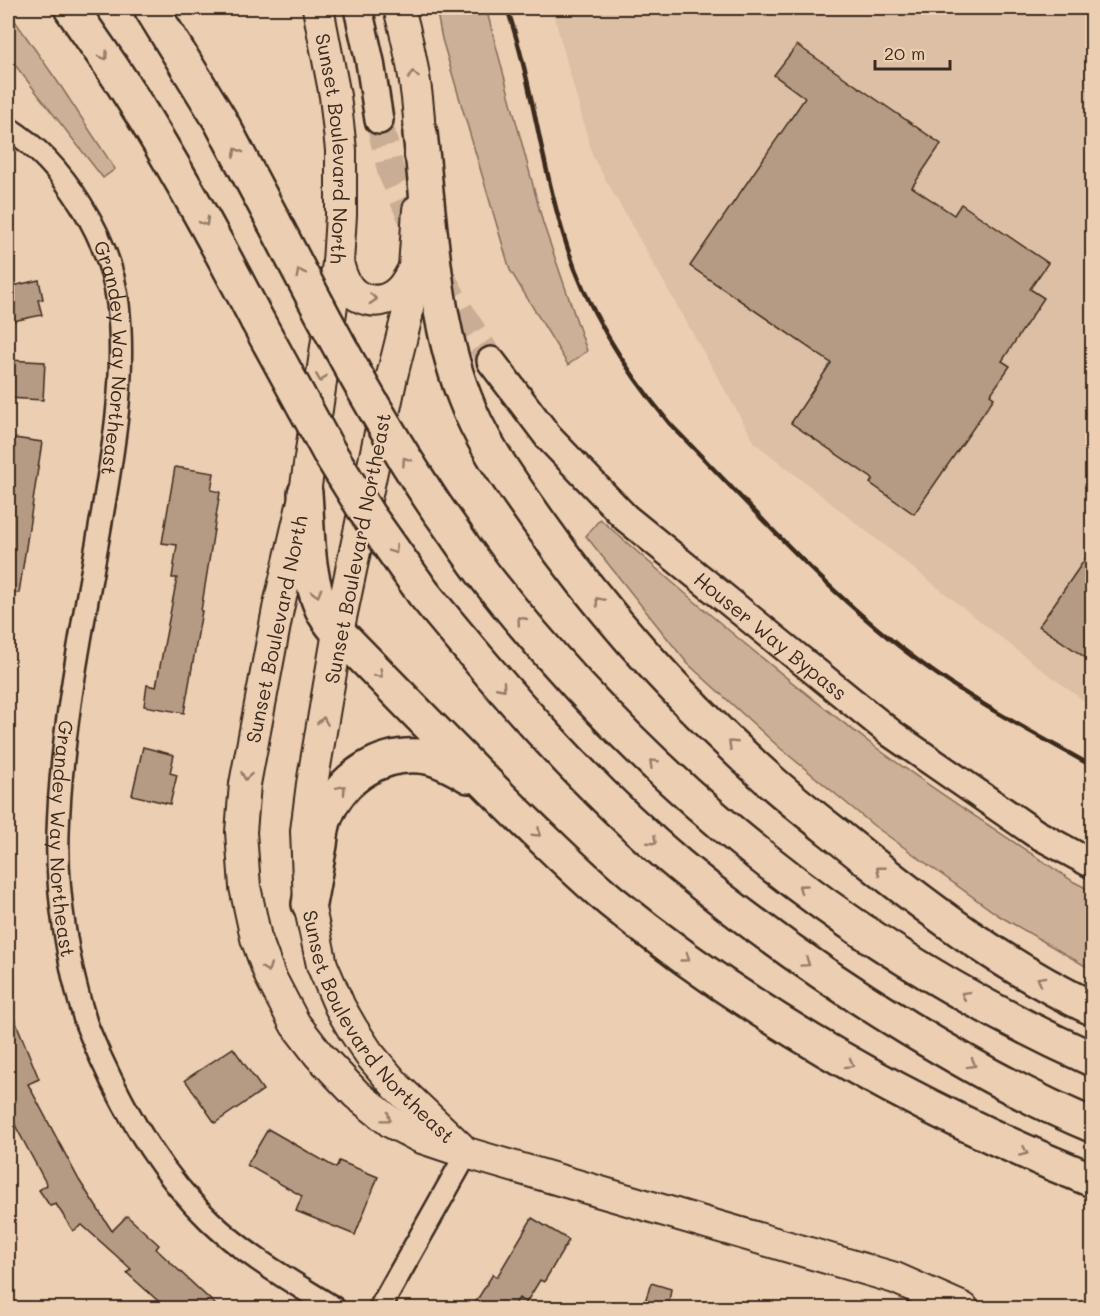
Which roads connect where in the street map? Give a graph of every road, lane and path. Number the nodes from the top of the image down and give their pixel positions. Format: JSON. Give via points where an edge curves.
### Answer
{"nodes":[{"id":1,"x":71,"y":8,"type":"edge"},
{"id":2,"x":151,"y":8,"type":"edge"},
{"id":3,"x":318,"y":8,"type":"edge"},
{"id":4,"x":358,"y":8,"type":"edge"},
{"id":5,"x":399,"y":8,"type":"edge"},
{"id":6,"x":379,"y":120,"type":"tunnel mouth"},
{"id":7,"x":8,"y":128,"type":"edge"},
{"id":8,"x":420,"y":133,"type":"junction"},
{"id":9,"x":338,"y":262,"type":"junction"},
{"id":10,"x":414,"y":268,"type":"junction"},
{"id":11,"x":491,"y":361,"type":"tunnel mouth"},
{"id":12,"x":305,"y":493,"type":"junction"},
{"id":13,"x":338,"y":632,"type":"junction"},
{"id":14,"x":495,"y":792,"type":"junction"},
{"id":15,"x":1092,"y":864,"type":"edge"},
{"id":16,"x":309,"y":904,"type":"junction"},
{"id":17,"x":1092,"y":1008,"type":"edge"},
{"id":18,"x":1092,"y":1059,"type":"edge"},
{"id":19,"x":1092,"y":1125,"type":"edge"},
{"id":20,"x":467,"y":1153,"type":"junction"},
{"id":21,"x":1092,"y":1180,"type":"edge"},
{"id":22,"x":334,"y":1308,"type":"edge"},
{"id":23,"x":380,"y":1308,"type":"edge"},
{"id":24,"x":963,"y":1308,"type":"edge"}],
"edges":[{"from":1,"to":19,"type":"highway","one_way":true,"bridge":true,"via":[[166,155],[329,452],[369,515],[424,594],[566,757],[677,863],[806,963],[928,1040]]},
{"from":18,"to":2,"type":"highway","one_way":true,"bridge":true,"via":[[926,972],[818,900],[746,845],[653,763],[558,664],[487,578],[402,457],[339,348],[220,120]]},
{"from":3,"to":9,"type":"main road","name":"Sunset Boulevard North","via":[[341,150]]},
{"from":4,"to":6,"type":"street"},
{"from":8,"to":5,"type":"main road","one_way":true},
{"from":7,"to":22,"type":"street","name":"Grandey Way Northeast","via":[[52,165],[85,210],[106,255],[118,302],[117,425],[67,719],[58,833],[60,890],[86,1024],[135,1123],[178,1185],[240,1247]]},
{"from":8,"to":10,"type":"main road"},
{"from":17,"to":8,"type":"highway","one_way":true,"via":[[1011,963],[925,906],[767,778],[674,689],[572,570],[491,454],[464,397],[440,306]]},
{"from":9,"to":10,"type":"main road","one_way":true,"via":[[352,292],[372,301],[395,295]]},
{"from":9,"to":12,"type":"main road","name":"Sunset Boulevard North","one_way":true},
{"from":10,"to":13,"type":"main road","name":"Sunset Boulevard Northeast"},
{"from":11,"to":15,"type":"street","name":"Houser Way Bypass","via":[[550,439],[626,518],[892,734],[1035,833]]},
{"from":12,"to":13,"type":"highway","one_way":true,"via":[[316,593],[323,612]]},
{"from":12,"to":20,"type":"main road","name":"Sunset Boulevard North","one_way":true,"via":[[278,609],[245,784],[241,832],[244,887],[256,938],[295,1024],[356,1094],[392,1123]]},
{"from":13,"to":14,"type":"highway","one_way":true},
{"from":16,"to":13,"type":"main road","name":"Sunset Boulevard Northeast","one_way":true,"via":[[306,831]]},
{"from":16,"to":14,"type":"highway","one_way":true,"via":[[324,819],[346,784],[366,768],[386,759],[428,757],[454,767]]},
{"from":14,"to":21,"type":"highway","one_way":true,"via":[[610,900],[752,1004],[837,1057],[912,1097],[1025,1153]]},
{"from":16,"to":20,"type":"main road","name":"Sunset Boulevard Northeast","via":[[322,965],[352,1028],[397,1087]]},
{"from":20,"to":23,"type":"street"},
{"from":20,"to":24,"type":"main road","name":"Sunset Boulevard Northeast","via":[[895,1278]]}]}
